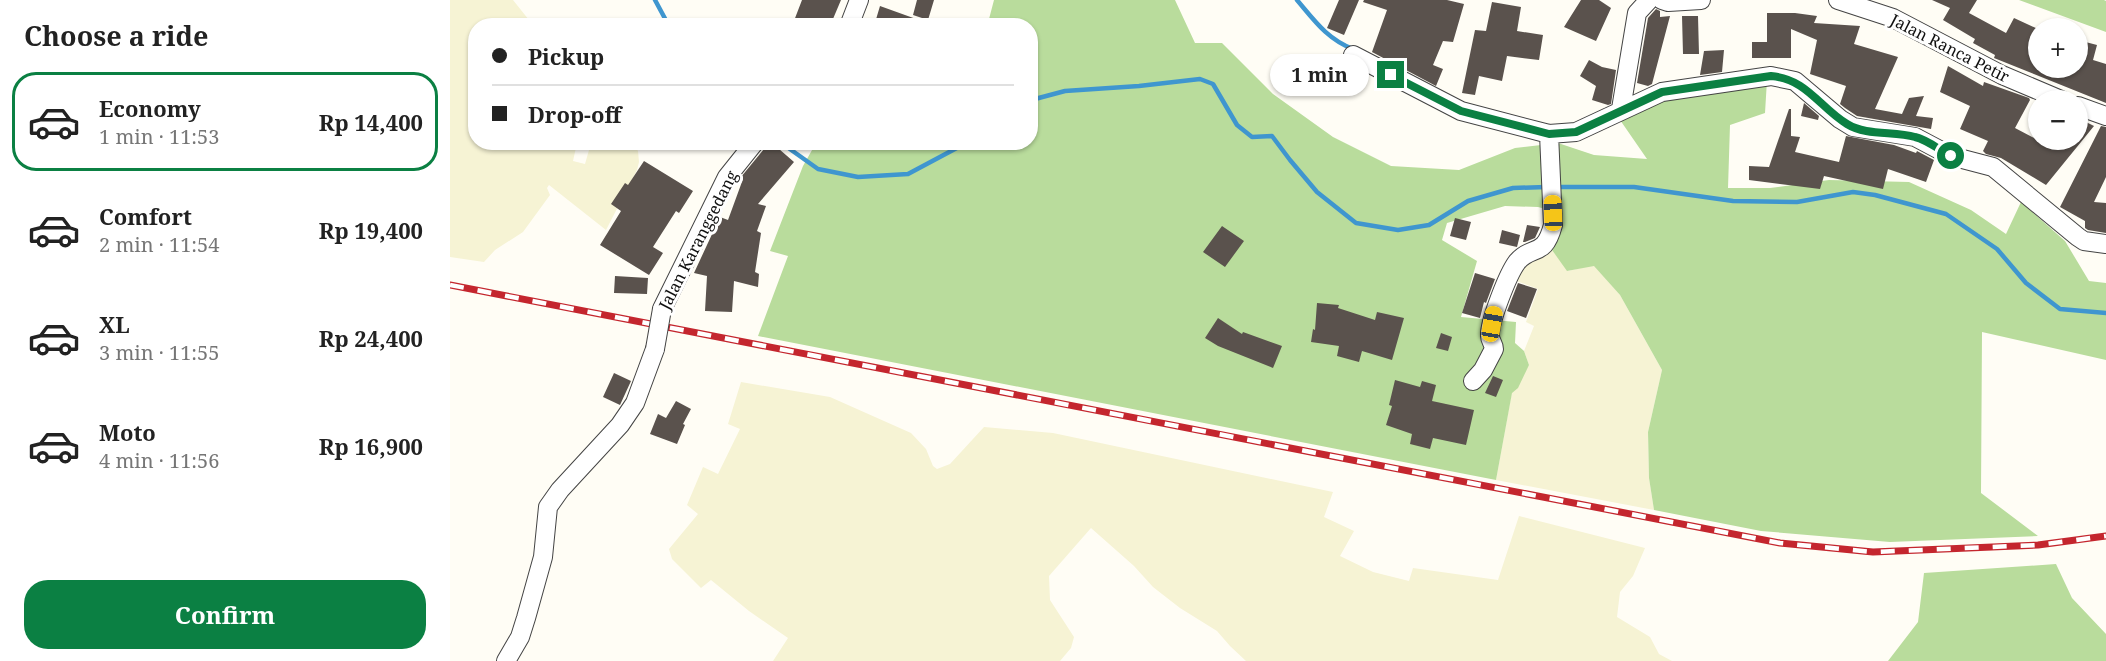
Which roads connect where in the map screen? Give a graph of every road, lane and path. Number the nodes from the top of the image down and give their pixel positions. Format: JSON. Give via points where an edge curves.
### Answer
{"nodes":[{"id":1,"x":859,"y":0,"type":"edge"},
{"id":2,"x":1649,"y":0,"type":"edge"},
{"id":3,"x":1662,"y":0,"type":"edge"},
{"id":4,"x":1701,"y":0,"type":"edge"},
{"id":5,"x":1838,"y":0,"type":"edge"},
{"id":6,"x":852,"y":18,"type":"edge"},
{"id":7,"x":1353,"y":55,"type":"dead end"},
{"id":8,"x":2037,"y":90,"type":"edge"},
{"id":9,"x":1621,"y":109,"type":"junction"},
{"id":10,"x":2088,"y":110,"type":"edge"},
{"id":11,"x":2106,"y":116,"type":"edge"},
{"id":12,"x":1549,"y":134,"type":"junction"},
{"id":13,"x":748,"y":150,"type":"edge"},
{"id":14,"x":2106,"y":244,"type":"edge"},
{"id":15,"x":1473,"y":381,"type":"dead end"},
{"id":16,"x":506,"y":661,"type":"edge"}],
"edges":[{"from":1,"to":6,"type":"street"},
{"from":2,"to":9,"type":"street","via":[[1637,13]]},
{"from":3,"to":4,"type":"street"},
{"from":5,"to":8,"type":"street","name":"Jalan Ranca Petir","via":[[1893,18]]},
{"from":7,"to":12,"type":"street","via":[[1461,111]]},
{"from":9,"to":12,"type":"street","via":[[1576,132]]},
{"from":9,"to":14,"type":"street","via":[[1676,89],[1771,76],[1788,79],[1853,127],[1915,137],[1951,156],[1993,167],[2078,237]]},
{"from":10,"to":11,"type":"street"},
{"from":12,"to":15,"type":"street","via":[[1551,232],[1544,248],[1522,257],[1509,276],[1495,311],[1490,337],[1494,349],[1484,370]]},
{"from":13,"to":16,"type":"street","name":"Jalan Karanggedang","bridge":true,"via":[[727,177],[662,309],[655,348],[635,402],[620,425],[548,507],[543,557],[520,637]]}]}
